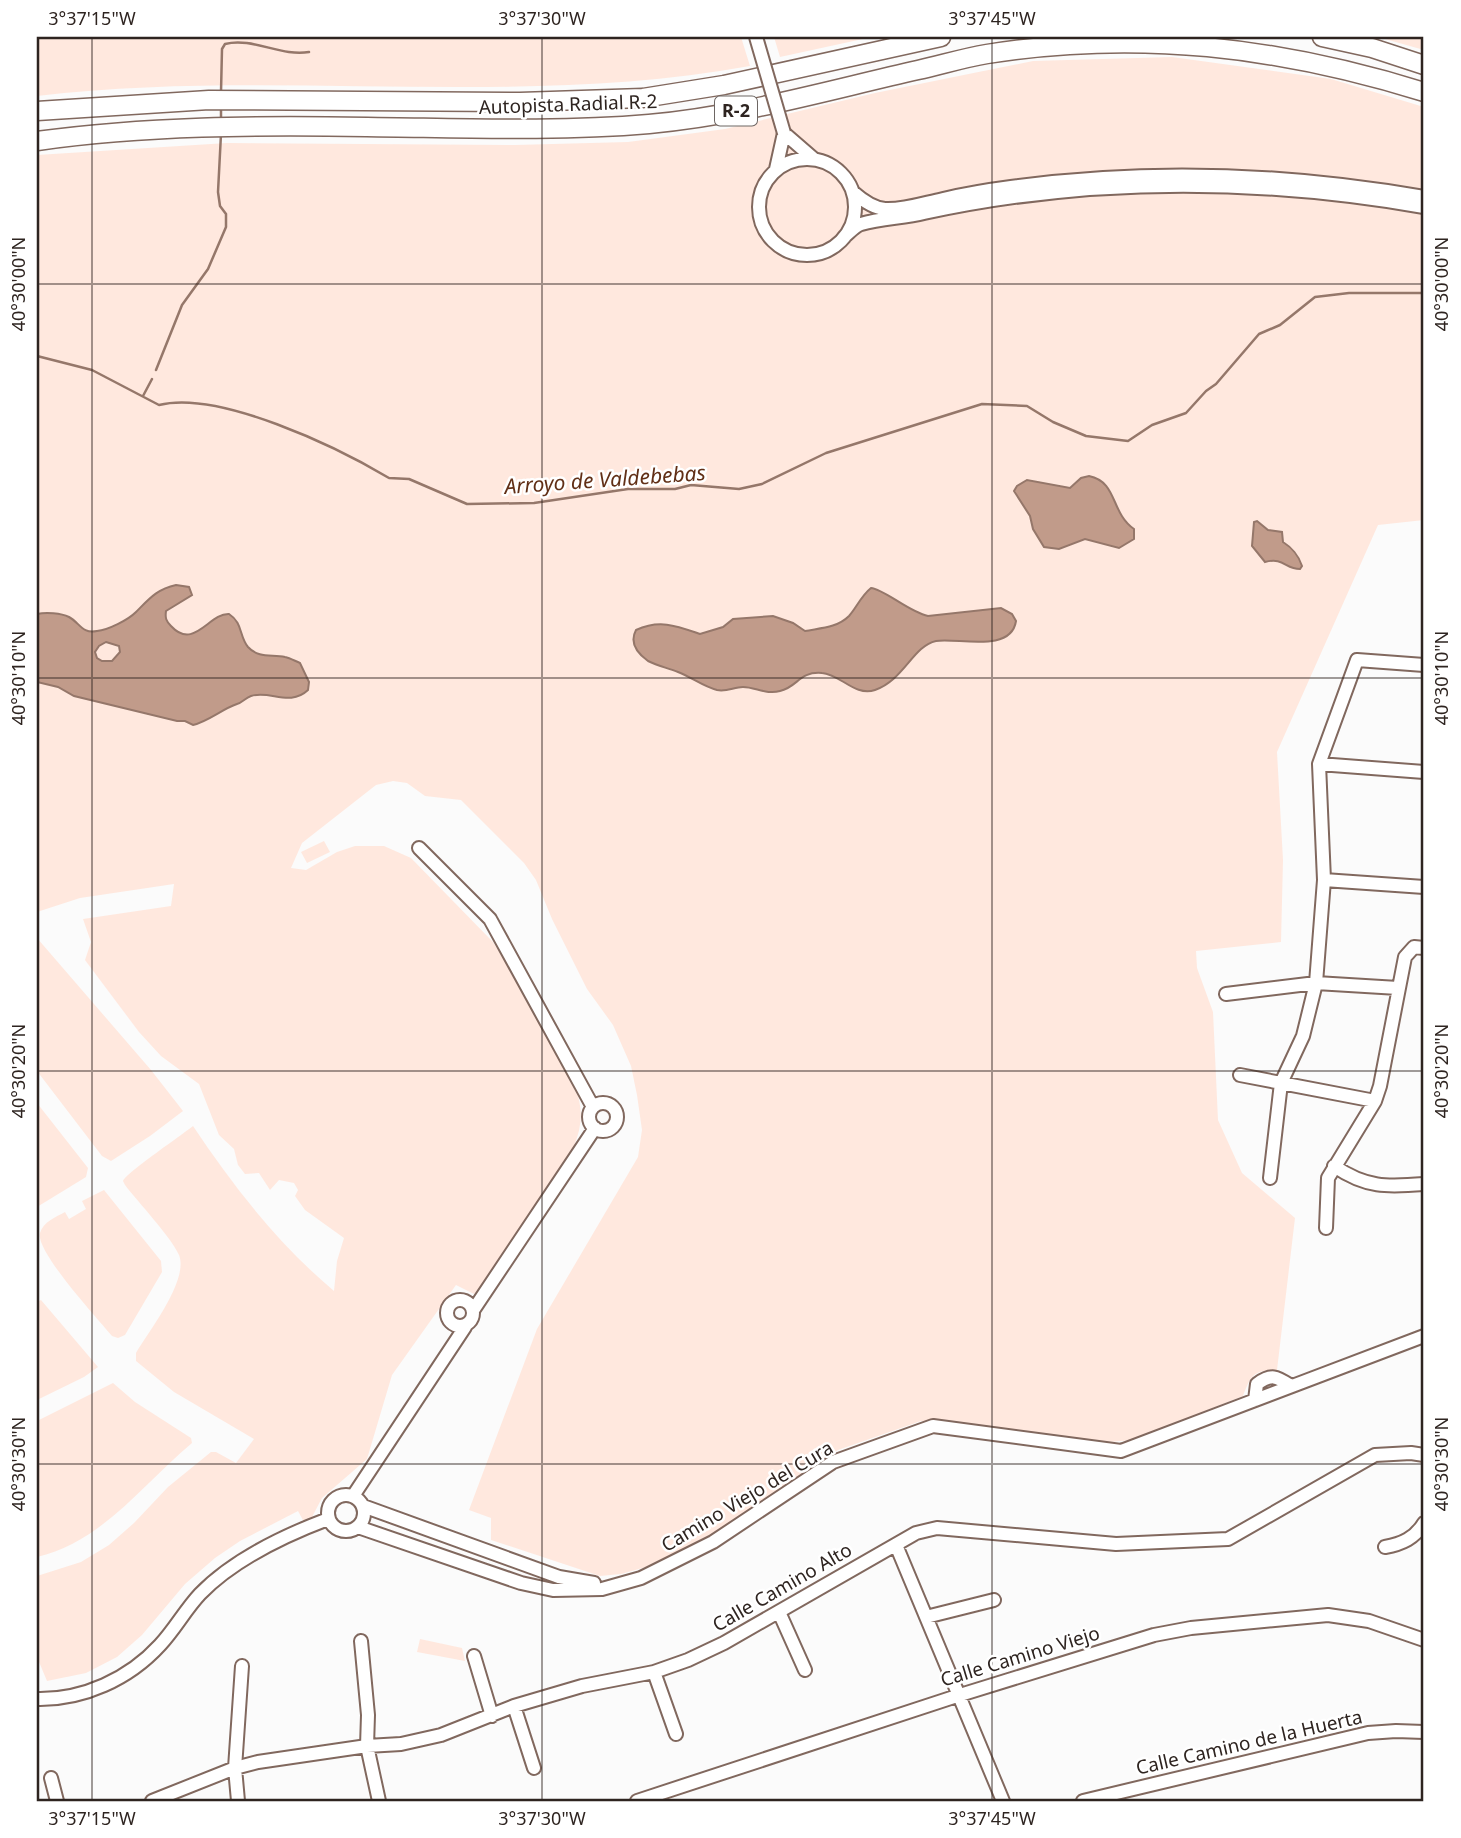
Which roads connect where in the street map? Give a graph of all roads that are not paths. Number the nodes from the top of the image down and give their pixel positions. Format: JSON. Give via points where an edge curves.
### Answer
{"nodes":[{"id":1,"x":756,"y":37,"type":"edge"},
{"id":2,"x":942,"y":37,"type":"edge"},
{"id":3,"x":1322,"y":37,"type":"edge"},
{"id":4,"x":1424,"y":65,"type":"edge"},
{"id":5,"x":1424,"y":92,"type":"edge"},
{"id":6,"x":37,"y":111,"type":"edge"},
{"id":7,"x":784,"y":133,"type":"junction"},
{"id":8,"x":37,"y":141,"type":"edge"},
{"id":9,"x":814,"y":159,"type":"junction"},
{"id":10,"x":776,"y":169,"type":"junction"},
{"id":11,"x":853,"y":192,"type":"junction"},
{"id":12,"x":1424,"y":197,"type":"edge"},
{"id":13,"x":1424,"y":207,"type":"edge"},
{"id":14,"x":845,"y":237,"type":"junction"},
{"id":15,"x":1424,"y":665,"type":"edge"},
{"id":16,"x":1319,"y":764,"type":"junction"},
{"id":17,"x":1424,"y":772,"type":"edge"},
{"id":18,"x":419,"y":848,"type":"dead end"},
{"id":19,"x":1324,"y":880,"type":"junction"},
{"id":20,"x":1424,"y":887,"type":"edge"},
{"id":21,"x":1424,"y":948,"type":"edge"},
{"id":22,"x":1316,"y":983,"type":"junction"},
{"id":23,"x":1398,"y":988,"type":"junction"},
{"id":24,"x":1226,"y":994,"type":"dead end"},
{"id":25,"x":1240,"y":1075,"type":"dead end"},
{"id":26,"x":1281,"y":1083,"type":"junction"},
{"id":27,"x":1375,"y":1101,"type":"junction"},
{"id":28,"x":593,"y":1107,"type":"junction"},
{"id":29,"x":595,"y":1128,"type":"junction"},
{"id":30,"x":1334,"y":1166,"type":"junction"},
{"id":31,"x":1270,"y":1178,"type":"dead end"},
{"id":32,"x":1424,"y":1184,"type":"edge"},
{"id":33,"x":1326,"y":1228,"type":"dead end"},
{"id":34,"x":471,"y":1306,"type":"junction"},
{"id":35,"x":448,"y":1320,"type":"junction"},
{"id":36,"x":465,"y":1326,"type":"junction"},
{"id":37,"x":1424,"y":1336,"type":"edge"},
{"id":38,"x":449,"y":1349,"type":"junction"},
{"id":39,"x":1424,"y":1455,"type":"edge"},
{"id":40,"x":358,"y":1501,"type":"junction"},
{"id":41,"x":328,"y":1519,"type":"junction"},
{"id":42,"x":1424,"y":1523,"type":"edge"},
{"id":43,"x":358,"y":1527,"type":"junction"},
{"id":44,"x":896,"y":1545,"type":"junction"},
{"id":45,"x":1385,"y":1547,"type":"dead end"},
{"id":46,"x":622,"y":1583,"type":"junction"},
{"id":47,"x":994,"y":1600,"type":"dead end"},
{"id":48,"x":779,"y":1612,"type":"junction"},
{"id":49,"x":926,"y":1617,"type":"junction"},
{"id":50,"x":1424,"y":1640,"type":"edge"},
{"id":51,"x":361,"y":1641,"type":"dead end"},
{"id":52,"x":474,"y":1656,"type":"dead end"},
{"id":53,"x":242,"y":1666,"type":"dead end"},
{"id":54,"x":805,"y":1670,"type":"dead end"},
{"id":55,"x":654,"y":1672,"type":"junction"},
{"id":56,"x":960,"y":1695,"type":"junction"},
{"id":57,"x":37,"y":1699,"type":"edge"},
{"id":58,"x":514,"y":1706,"type":"junction"},
{"id":59,"x":492,"y":1716,"type":"junction"},
{"id":60,"x":1424,"y":1732,"type":"edge"},
{"id":61,"x":676,"y":1734,"type":"dead end"},
{"id":62,"x":367,"y":1746,"type":"junction"},
{"id":63,"x":235,"y":1768,"type":"junction"},
{"id":64,"x":534,"y":1768,"type":"dead end"},
{"id":65,"x":51,"y":1778,"type":"dead end"},
{"id":66,"x":57,"y":1801,"type":"edge"},
{"id":67,"x":152,"y":1801,"type":"edge"},
{"id":68,"x":238,"y":1801,"type":"edge"},
{"id":69,"x":379,"y":1801,"type":"edge"},
{"id":70,"x":637,"y":1801,"type":"edge"},
{"id":71,"x":1003,"y":1801,"type":"edge"},
{"id":72,"x":1083,"y":1801,"type":"edge"}],
"edges":[{"from":1,"to":7,"type":"street","bridge":true},
{"from":2,"to":6,"type":"highway","name":"Autopista Radial R-2","number":"R-2","via":[[643,98],[209,100]]},
{"from":3,"to":4,"type":"highway"},
{"from":5,"to":8,"type":"highway","name":"Autopista Radial R-2","number":"R-2","via":[[1362,73],[1255,52],[1101,44],[984,55],[759,107],[653,123],[557,128],[160,130]]},
{"from":7,"to":9,"type":"street"},
{"from":7,"to":10,"type":"street"},
{"from":9,"to":10,"type":"street","via":[[788,162]]},
{"from":9,"to":11,"type":"street","via":[[838,170]]},
{"from":10,"to":14,"type":"street","via":[[765,182],[759,212],[773,241],[794,252],[818,254]]},
{"from":11,"to":12,"type":"street","via":[[882,209],[897,209],[1069,179],[1193,175],[1321,182]]},
{"from":11,"to":14,"type":"street","via":[[854,215]]},
{"from":13,"to":14,"type":"street","via":[[1252,186],[1130,186],[962,205],[859,225]]},
{"from":15,"to":16,"type":"street","via":[[1357,660]]},
{"from":16,"to":17,"type":"street"},
{"from":16,"to":19,"type":"street"},
{"from":18,"to":28,"type":"street","via":[[491,919]]},
{"from":19,"to":20,"type":"street"},
{"from":19,"to":22,"type":"street"},
{"from":21,"to":23,"type":"street","via":[[1414,947],[1405,957]]},
{"from":22,"to":23,"type":"street"},
{"from":22,"to":24,"type":"street"},
{"from":22,"to":26,"type":"street","via":[[1303,1036]]},
{"from":23,"to":27,"type":"street"},
{"from":25,"to":26,"type":"street"},
{"from":26,"to":27,"type":"street"},
{"from":26,"to":31,"type":"street"},
{"from":27,"to":30,"type":"street"},
{"from":28,"to":29,"type":"street","via":[[589,1118]]},
{"from":28,"to":29,"type":"street","via":[[606,1103],[616,1112],[609,1129]]},
{"from":29,"to":34,"type":"street"},
{"from":30,"to":32,"type":"street","via":[[1363,1183],[1386,1188]]},
{"from":30,"to":33,"type":"street","via":[[1328,1178]]},
{"from":34,"to":35,"type":"street","via":[[460,1299],[451,1303]]},
{"from":34,"to":36,"type":"street","via":[[472,1320]]},
{"from":35,"to":36,"type":"street"},
{"from":35,"to":38,"type":"street"},
{"from":36,"to":38,"type":"street"},
{"from":37,"to":46,"type":"street","name":"Camino Viejo del Cura","via":[[1121,1451],[933,1426],[833,1462],[713,1542]]},
{"from":38,"to":40,"type":"street"},
{"from":39,"to":44,"type":"street","name":"Calle Camino Alto","via":[[1375,1455],[1228,1539],[1116,1544],[937,1528]]},
{"from":40,"to":41,"type":"street","via":[[339,1496],[329,1505]]},
{"from":40,"to":43,"type":"street","via":[[362,1521]]},
{"from":40,"to":46,"type":"street","name":"Camino Viejo del Cura","via":[[559,1577]]},
{"from":41,"to":43,"type":"street","via":[[338,1530]]},
{"from":41,"to":57,"type":"street","via":[[235,1565],[200,1594],[160,1646],[129,1671],[72,1697]]},
{"from":42,"to":45,"type":"street","via":[[1403,1544]]},
{"from":43,"to":46,"type":"street","name":"Camino Viejo del Cura","via":[[553,1590],[602,1589]]},
{"from":44,"to":48,"type":"street","name":"Calle Camino Alto"},
{"from":44,"to":49,"type":"street"},
{"from":47,"to":49,"type":"street"},
{"from":48,"to":54,"type":"street"},
{"from":48,"to":55,"type":"street","name":"Calle Camino Alto","via":[[724,1643]]},
{"from":49,"to":56,"type":"street"},
{"from":50,"to":56,"type":"street","name":"Calle Camino Viejo","via":[[1369,1621],[1328,1615],[1191,1628],[1154,1635]]},
{"from":51,"to":62,"type":"street"},
{"from":52,"to":59,"type":"street"},
{"from":53,"to":63,"type":"street"},
{"from":55,"to":58,"type":"street","name":"Calle Camino Alto"},
{"from":55,"to":61,"type":"street"},
{"from":56,"to":70,"type":"street","name":"Calle Camino Viejo"},
{"from":56,"to":71,"type":"street"},
{"from":58,"to":59,"type":"street","name":"Calle Camino Alto"},
{"from":58,"to":64,"type":"street"},
{"from":59,"to":62,"type":"street","name":"Calle Camino Alto","via":[[441,1735]]},
{"from":60,"to":72,"type":"street","name":"Calle Camino de la Huerta","via":[[1368,1733]]},
{"from":62,"to":63,"type":"street","name":"Calle Camino Alto"},
{"from":62,"to":69,"type":"street"},
{"from":63,"to":67,"type":"street","name":"Calle Camino Alto"},
{"from":63,"to":68,"type":"street"},
{"from":65,"to":66,"type":"street"}]}
